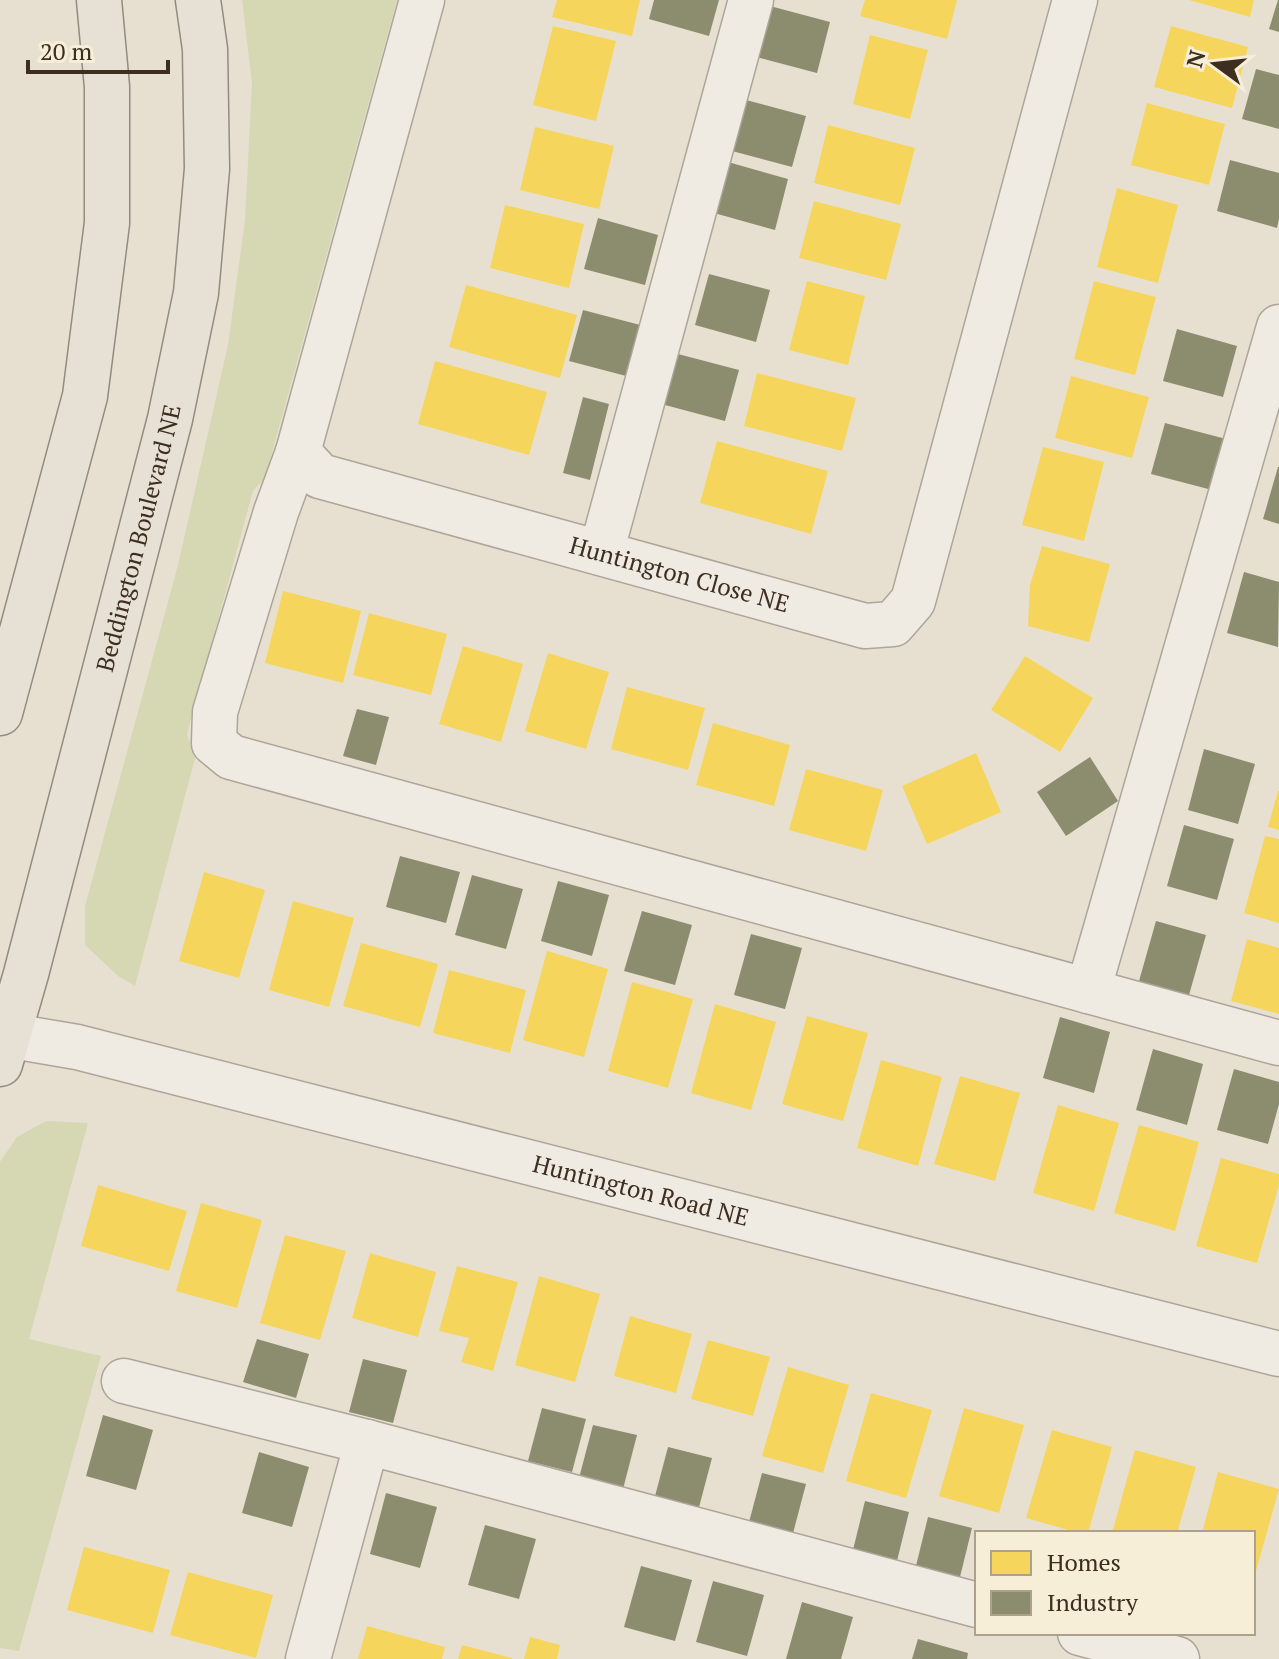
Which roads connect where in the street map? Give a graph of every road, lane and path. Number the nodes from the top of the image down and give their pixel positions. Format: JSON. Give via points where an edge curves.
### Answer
{"nodes":[{"id":1,"x":99,"y":0,"type":"edge"},
{"id":2,"x":198,"y":0,"type":"edge"},
{"id":3,"x":422,"y":0,"type":"edge"},
{"id":4,"x":751,"y":0,"type":"edge"},
{"id":5,"x":1075,"y":0,"type":"edge"},
{"id":6,"x":1279,"y":327,"type":"edge"},
{"id":7,"x":298,"y":452,"type":"junction"},
{"id":8,"x":601,"y":553,"type":"junction"},
{"id":9,"x":0,"y":713,"type":"edge"},
{"id":10,"x":1088,"y":991,"type":"junction"},
{"id":11,"x":1279,"y":1043,"type":"edge"},
{"id":12,"x":3,"y":1044,"type":"edge"},
{"id":13,"x":1279,"y":1354,"type":"edge"},
{"id":14,"x":124,"y":1381,"type":"dead end"},
{"id":15,"x":367,"y":1442,"type":"junction"},
{"id":16,"x":975,"y":1604,"type":"edge"},
{"id":17,"x":1087,"y":1635,"type":"edge"},
{"id":18,"x":308,"y":1659,"type":"edge"},
{"id":19,"x":1177,"y":1659,"type":"edge"}],
"edges":[{"from":1,"to":9,"type":"main road","via":[[107,87],[107,223],[85,396]]},
{"from":2,"to":12,"type":"main road","name":"Beddington Boulevard NE","via":[[205,49],[207,169],[196,293],[170,419],[26,974]]},
{"from":3,"to":7,"type":"street"},
{"from":4,"to":8,"type":"street"},
{"from":5,"to":8,"type":"street","name":"Huntington Close NE","via":[[913,601],[893,624],[865,626]]},
{"from":6,"to":10,"type":"street"},
{"from":7,"to":8,"type":"street","name":"Huntington Close NE","via":[[320,476]]},
{"from":7,"to":10,"type":"street","via":[[215,712],[214,743],[231,757]]},
{"from":10,"to":11,"type":"street"},
{"from":12,"to":13,"type":"street","name":"Huntington Road NE","via":[[77,1047]]},
{"from":14,"to":15,"type":"street"},
{"from":15,"to":16,"type":"street"},
{"from":15,"to":18,"type":"street"},
{"from":17,"to":19,"type":"street"}]}
